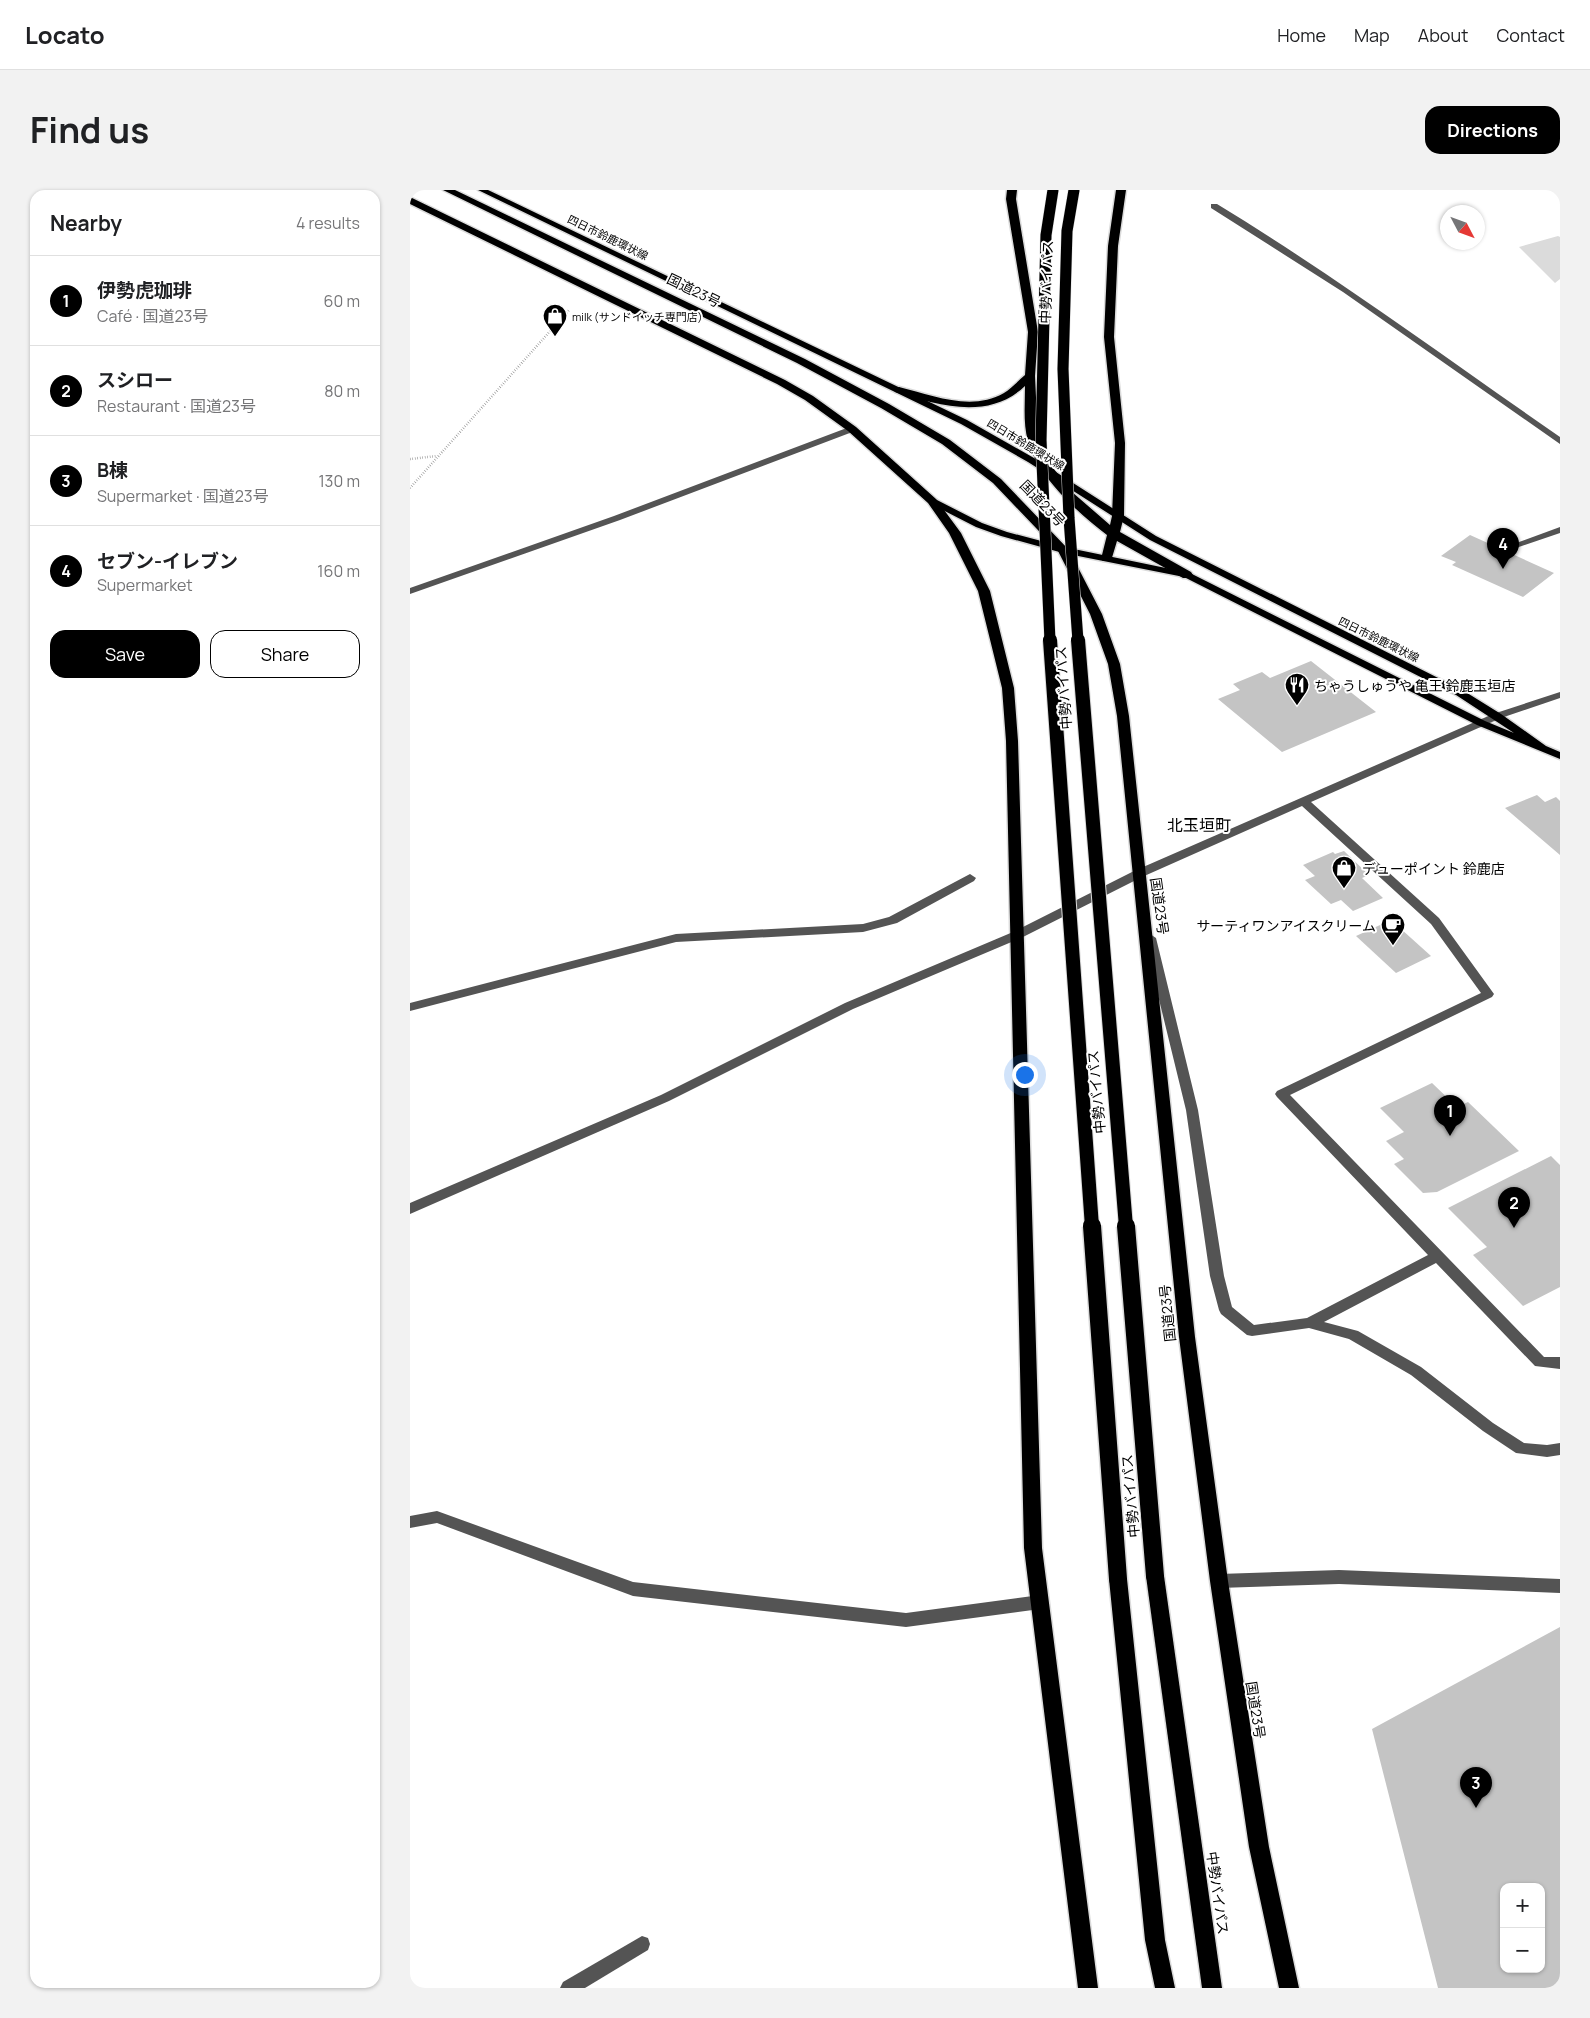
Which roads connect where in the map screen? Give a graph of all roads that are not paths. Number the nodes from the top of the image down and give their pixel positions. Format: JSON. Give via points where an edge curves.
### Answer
{"nodes":[{"id":1,"x":448,"y":190,"type":"edge"},
{"id":2,"x":482,"y":190,"type":"edge"},
{"id":3,"x":1012,"y":190,"type":"edge"},
{"id":4,"x":1053,"y":190,"type":"edge"},
{"id":5,"x":1074,"y":190,"type":"edge"},
{"id":6,"x":1121,"y":190,"type":"edge"},
{"id":7,"x":410,"y":200,"type":"edge"},
{"id":8,"x":1214,"y":206,"type":"dead end"},
{"id":9,"x":1030,"y":376,"type":"junction"},
{"id":10,"x":899,"y":390,"type":"junction"},
{"id":11,"x":852,"y":429,"type":"junction"},
{"id":12,"x":1560,"y":441,"type":"edge"},
{"id":13,"x":1051,"y":472,"type":"junction"},
{"id":14,"x":932,"y":501,"type":"junction"},
{"id":15,"x":1118,"y":516,"type":"junction"},
{"id":16,"x":1560,"y":530,"type":"edge"},
{"id":17,"x":1113,"y":534,"type":"junction"},
{"id":18,"x":1513,"y":546,"type":"dead end"},
{"id":19,"x":1063,"y":550,"type":"junction"},
{"id":20,"x":1107,"y":559,"type":"junction"},
{"id":21,"x":1187,"y":575,"type":"junction"},
{"id":22,"x":410,"y":591,"type":"edge"},
{"id":23,"x":1560,"y":695,"type":"edge"},
{"id":24,"x":1497,"y":716,"type":"junction"},
{"id":25,"x":1482,"y":723,"type":"junction"},
{"id":26,"x":1541,"y":747,"type":"junction"},
{"id":27,"x":1560,"y":756,"type":"edge"},
{"id":28,"x":1303,"y":801,"type":"junction"},
{"id":29,"x":1138,"y":874,"type":"junction"},
{"id":30,"x":970,"y":878,"type":"dead end"},
{"id":31,"x":1145,"y":916,"type":"junction"},
{"id":32,"x":1017,"y":935,"type":"junction"},
{"id":33,"x":410,"y":1007,"type":"edge"},
{"id":34,"x":410,"y":1209,"type":"edge"},
{"id":35,"x":1438,"y":1256,"type":"junction"},
{"id":36,"x":1309,"y":1323,"type":"junction"},
{"id":37,"x":1560,"y":1364,"type":"edge"},
{"id":38,"x":1560,"y":1449,"type":"edge"},
{"id":39,"x":410,"y":1522,"type":"edge"},
{"id":40,"x":1219,"y":1582,"type":"junction"},
{"id":41,"x":1560,"y":1586,"type":"edge"},
{"id":42,"x":1040,"y":1602,"type":"junction"},
{"id":43,"x":642,"y":1944,"type":"dead end"},
{"id":44,"x":569,"y":1988,"type":"edge"},
{"id":45,"x":1088,"y":1988,"type":"edge"},
{"id":46,"x":1165,"y":1988,"type":"edge"},
{"id":47,"x":1212,"y":1988,"type":"edge"},
{"id":48,"x":1289,"y":1988,"type":"edge"}],
"edges":[{"from":1,"to":19,"type":"highway","name":"国道23号","via":[[792,357],[893,410],[946,442],[997,481]]},
{"from":2,"to":10,"type":"main road","name":"四日市鈴鹿環状線"},
{"from":3,"to":9,"type":"highway","via":[[1033,332]]},
{"from":4,"to":46,"type":"highway","name":"中勢バイパス","bridge":true,"via":[[1046,235],[1041,440],[1049,626],[1118,1579],[1155,1940]]},
{"from":5,"to":47,"type":"highway","name":"中勢バイパス","bridge":true,"via":[[1067,231],[1062,369],[1080,675],[1155,1576]]},
{"from":6,"to":15,"type":"highway","via":[[1113,246],[1109,337],[1120,443]]},
{"from":7,"to":11,"type":"highway","via":[[781,382],[810,398]]},
{"from":8,"to":12,"type":"street","via":[[1331,281]]},
{"from":9,"to":10,"type":"highway","via":[[1007,396],[966,405]]},
{"from":9,"to":13,"type":"highway","via":[[1033,440]]},
{"from":10,"to":13,"type":"main road","name":"四日市鈴鹿環状線","via":[[964,422]]},
{"from":11,"to":14,"type":"highway"},
{"from":11,"to":22,"type":"street"},
{"from":13,"to":15,"type":"main road","name":"四日市鈴鹿環状線"},
{"from":13,"to":17,"type":"highway","via":[[1090,517]]},
{"from":14,"to":19,"type":"main road","name":"四日市鈴鹿環状線","via":[[979,525]]},
{"from":14,"to":32,"type":"highway","via":[[955,533],[984,591],[1008,688]]},
{"from":15,"to":17,"type":"highway"},
{"from":15,"to":24,"type":"main road","name":"四日市鈴鹿環状線","via":[[1219,573],[1460,694]]},
{"from":16,"to":18,"type":"street"},
{"from":17,"to":20,"type":"highway"},
{"from":17,"to":21,"type":"highway"},
{"from":19,"to":20,"type":"main road","name":"四日市鈴鹿環状線"},
{"from":19,"to":29,"type":"highway","name":"国道23号","via":[[1096,614],[1114,664],[1123,716]]},
{"from":20,"to":21,"type":"main road","name":"四日市鈴鹿環状線"},
{"from":21,"to":25,"type":"main road","name":"四日市鈴鹿環状線"},
{"from":23,"to":24,"type":"street"},
{"from":24,"to":25,"type":"street"},
{"from":24,"to":26,"type":"main road","name":"四日市鈴鹿環状線"},
{"from":25,"to":26,"type":"main road","name":"四日市鈴鹿環状線"},
{"from":25,"to":28,"type":"street"},
{"from":26,"to":27,"type":"main road","name":"四日市鈴鹿環状線"},
{"from":28,"to":29,"type":"street"},
{"from":28,"to":35,"type":"street","via":[[1435,921],[1488,994],[1281,1094]]},
{"from":29,"to":31,"type":"highway","name":"国道23号"},
{"from":29,"to":32,"type":"street"},
{"from":30,"to":33,"type":"street","via":[[893,920],[863,928],[676,938]]},
{"from":31,"to":36,"type":"street","via":[[1192,1110],[1216,1276],[1226,1310],[1252,1331]]},
{"from":31,"to":40,"type":"highway","name":"国道23号","via":[[1187,1337]]},
{"from":32,"to":34,"type":"street","via":[[849,1006],[665,1098]]},
{"from":32,"to":42,"type":"highway","via":[[1033,1548]]},
{"from":35,"to":36,"type":"street"},
{"from":35,"to":37,"type":"street","via":[[1540,1362]]},
{"from":36,"to":38,"type":"street","via":[[1353,1335],[1416,1370],[1521,1449]]},
{"from":39,"to":42,"type":"street","via":[[437,1517],[633,1589],[906,1620]]},
{"from":40,"to":41,"type":"street","via":[[1339,1577]]},
{"from":40,"to":48,"type":"highway","name":"国道23号","via":[[1259,1847]]},
{"from":42,"to":45,"type":"highway"},
{"from":43,"to":44,"type":"street"}]}
